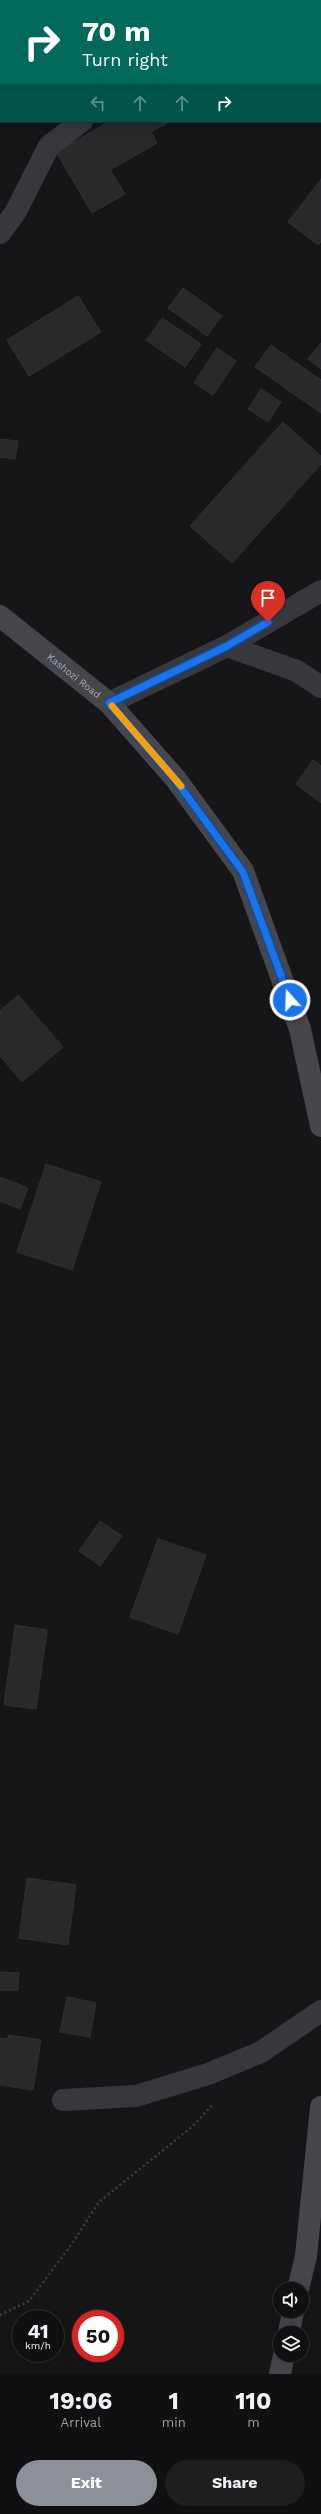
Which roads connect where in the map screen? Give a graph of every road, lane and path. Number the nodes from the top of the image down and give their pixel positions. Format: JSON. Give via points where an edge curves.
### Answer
{"nodes":[{"id":1,"x":81,"y":122,"type":"edge"},
{"id":2,"x":0,"y":233,"type":"edge"},
{"id":3,"x":321,"y":591,"type":"edge"},
{"id":4,"x":0,"y":616,"type":"edge"},
{"id":5,"x":227,"y":646,"type":"junction"},
{"id":6,"x":321,"y":687,"type":"edge"},
{"id":7,"x":109,"y":703,"type":"junction"},
{"id":8,"x":321,"y":1126,"type":"edge"},
{"id":9,"x":321,"y":2011,"type":"edge"},
{"id":10,"x":219,"y":2098,"type":"dead end"},
{"id":11,"x":63,"y":2100,"type":"dead end"},
{"id":12,"x":321,"y":2107,"type":"edge"},
{"id":13,"x":300,"y":2282,"type":"edge"},
{"id":14,"x":0,"y":2315,"type":"edge"},
{"id":15,"x":283,"y":2362,"type":"edge"},
{"id":16,"x":280,"y":2374,"type":"edge"}],
"edges":[{"from":1,"to":2,"type":"street","via":[[49,146],[15,213]]},
{"from":3,"to":5,"type":"street"},
{"from":4,"to":7,"type":"main road","name":"Kashozi Road"},
{"from":5,"to":6,"type":"street","via":[[296,671]]},
{"from":5,"to":7,"type":"street"},
{"from":7,"to":8,"type":"main road","name":"Kashozi Road","via":[[174,778],[243,872],[300,1029]]},
{"from":9,"to":11,"type":"street","via":[[260,2052],[208,2074],[136,2096]]},
{"from":10,"to":14,"type":"path","via":[[192,2126],[99,2202],[29,2301]]},
{"from":12,"to":13,"type":"main road","via":[[306,2256]]},
{"from":15,"to":16,"type":"main road"}]}
